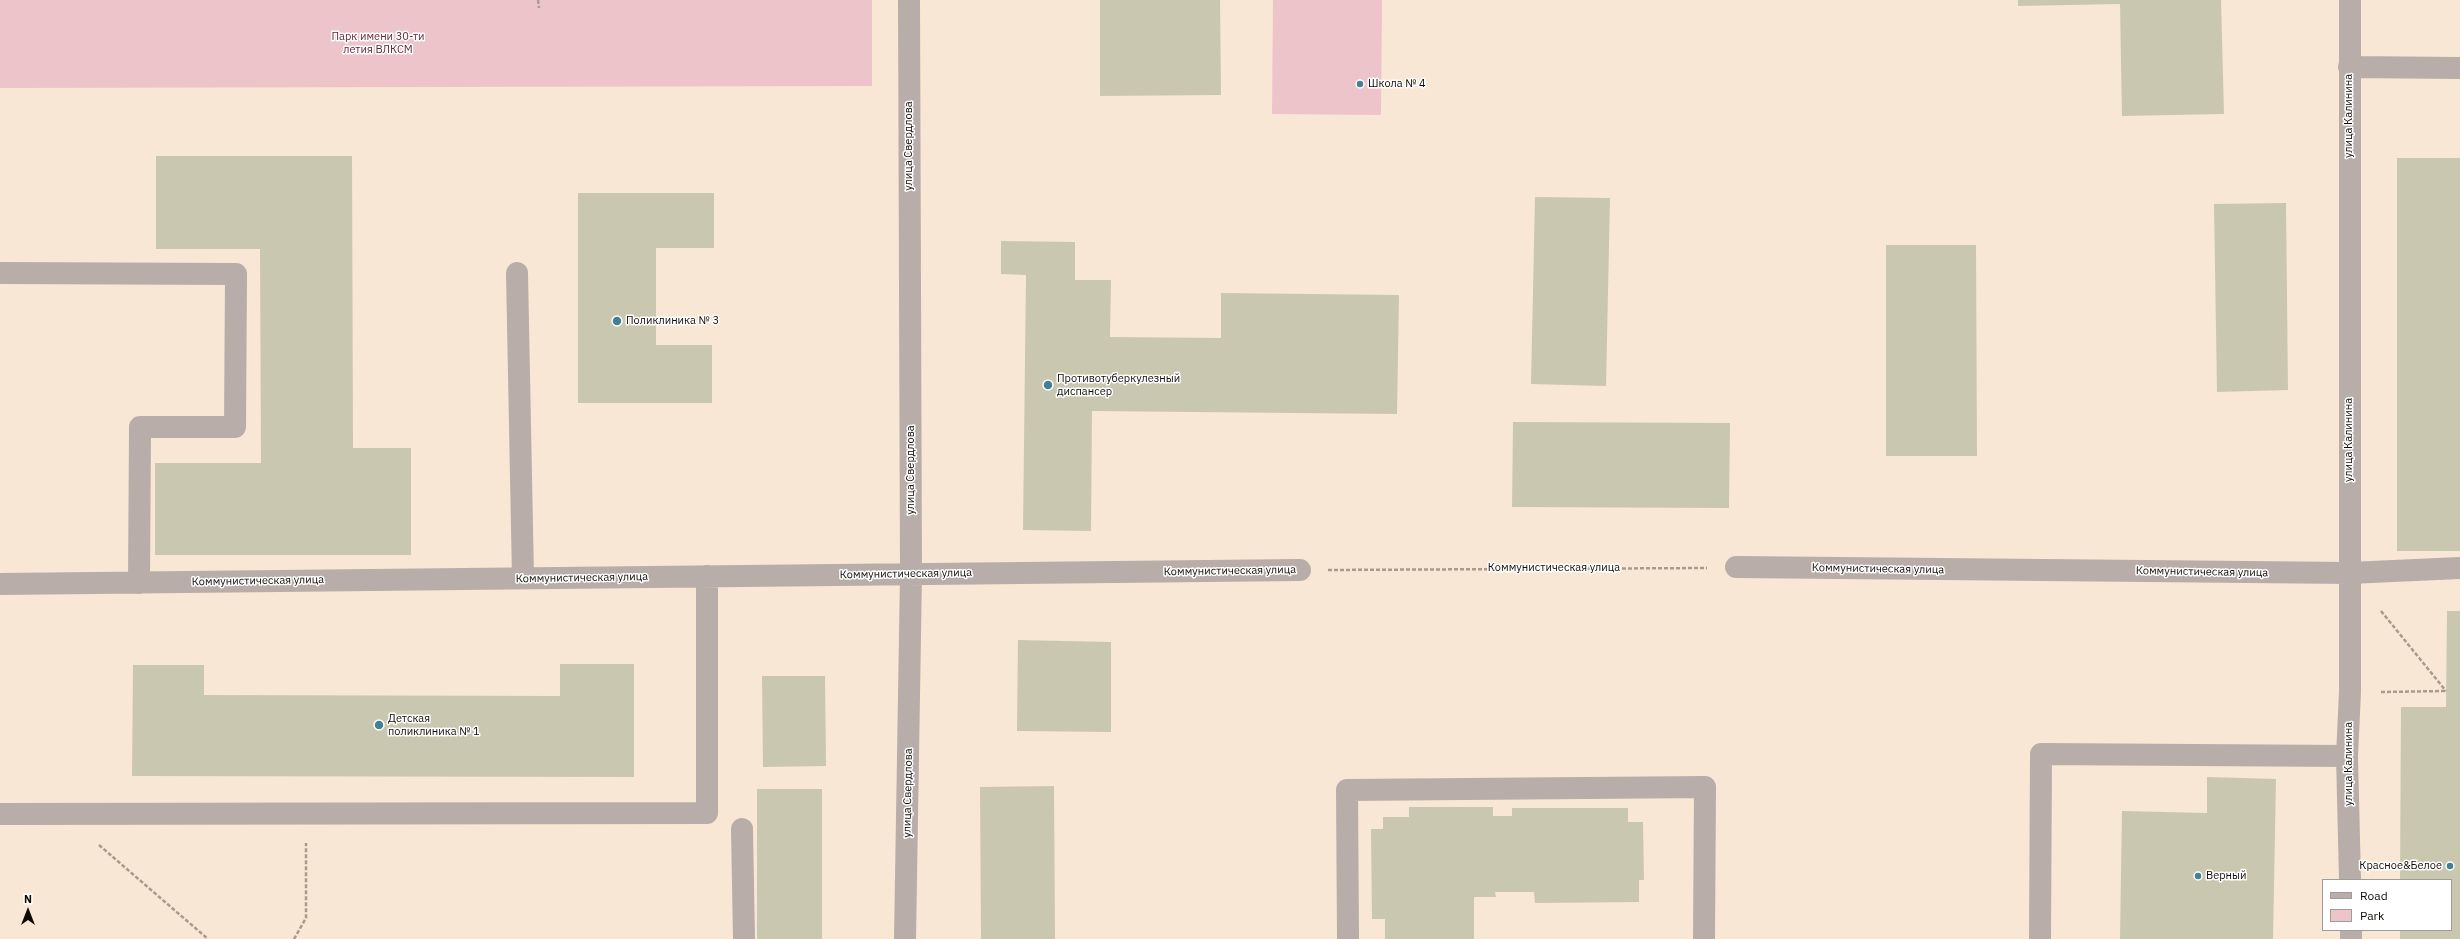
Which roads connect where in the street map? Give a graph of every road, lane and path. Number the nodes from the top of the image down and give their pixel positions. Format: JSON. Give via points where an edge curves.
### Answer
{"nodes":[{"id":1,"x":538,"y":0,"type":"edge"},
{"id":2,"x":909,"y":0,"type":"edge"},
{"id":3,"x":2350,"y":0,"type":"edge"},
{"id":4,"x":539,"y":8,"type":"dead end"},
{"id":5,"x":2349,"y":67,"type":"junction"},
{"id":6,"x":2460,"y":68,"type":"edge"},
{"id":7,"x":0,"y":273,"type":"edge"},
{"id":8,"x":517,"y":273,"type":"dead end"},
{"id":9,"x":1736,"y":567,"type":"joint"},
{"id":10,"x":2460,"y":568,"type":"edge"},
{"id":11,"x":1300,"y":570,"type":"joint"},
{"id":12,"x":2349,"y":573,"type":"junction"},
{"id":13,"x":911,"y":574,"type":"junction"},
{"id":14,"x":707,"y":576,"type":"junction"},
{"id":15,"x":523,"y":578,"type":"junction"},
{"id":16,"x":139,"y":583,"type":"junction"},
{"id":17,"x":0,"y":584,"type":"edge"},
{"id":18,"x":2378,"y":609,"type":"dead end"},
{"id":19,"x":2350,"y":692,"type":"junction"},
{"id":20,"x":2347,"y":756,"type":"junction"},
{"id":21,"x":306,"y":813,"type":"junction"},
{"id":22,"x":0,"y":814,"type":"edge"},
{"id":23,"x":63,"y":814,"type":"junction"},
{"id":24,"x":742,"y":829,"type":"dead end"},
{"id":25,"x":2350,"y":879,"type":"edge"},
{"id":26,"x":208,"y":939,"type":"edge"},
{"id":27,"x":294,"y":939,"type":"edge"},
{"id":28,"x":744,"y":939,"type":"edge"},
{"id":29,"x":905,"y":939,"type":"edge"},
{"id":30,"x":1348,"y":939,"type":"edge"},
{"id":31,"x":1704,"y":939,"type":"edge"},
{"id":32,"x":2040,"y":939,"type":"edge"}],
"edges":[{"from":1,"to":4,"type":"path"},
{"from":2,"to":13,"type":"street","name":"улица Свердлова"},
{"from":3,"to":5,"type":"street","name":"улица Калинина"},
{"from":5,"to":6,"type":"street"},
{"from":5,"to":12,"type":"street","name":"улица Калинина"},
{"from":7,"to":16,"type":"street","via":[[236,274],[235,427],[140,427]]},
{"from":8,"to":15,"type":"street"},
{"from":9,"to":11,"type":"path","name":"Коммунистическая улица"},
{"from":9,"to":12,"type":"street","name":"Коммунистическая улица"},
{"from":10,"to":12,"type":"street","name":"Коммунистическая улица"},
{"from":11,"to":13,"type":"street","name":"Коммунистическая улица"},
{"from":12,"to":19,"type":"street","name":"улица Калинина"},
{"from":13,"to":14,"type":"street","name":"Коммунистическая улица"},
{"from":13,"to":29,"type":"street","name":"улица Свердлова"},
{"from":14,"to":15,"type":"street","name":"Коммунистическая улица"},
{"from":14,"to":21,"type":"street","via":[[707,813]]},
{"from":15,"to":16,"type":"street","name":"Коммунистическая улица"},
{"from":16,"to":17,"type":"street","name":"Коммунистическая улица"},
{"from":18,"to":19,"type":"path","via":[[2446,691]]},
{"from":19,"to":20,"type":"street","name":"улица Калинина"},
{"from":20,"to":25,"type":"street","name":"улица Калинина"},
{"from":20,"to":32,"type":"street","via":[[2041,754]]},
{"from":21,"to":23,"type":"street"},
{"from":21,"to":27,"type":"path","via":[[306,918]]},
{"from":22,"to":23,"type":"street"},
{"from":23,"to":26,"type":"path"},
{"from":24,"to":28,"type":"street"},
{"from":30,"to":31,"type":"street","via":[[1347,790],[1705,788]]}]}
